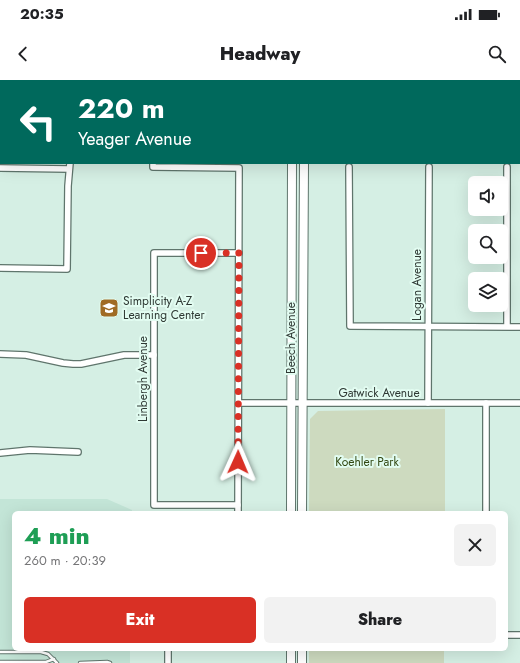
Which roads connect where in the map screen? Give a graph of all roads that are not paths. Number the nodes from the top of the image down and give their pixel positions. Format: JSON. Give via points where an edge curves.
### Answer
{"nodes":[{"id":1,"x":70,"y":164,"type":"edge"},
{"id":2,"x":292,"y":164,"type":"edge"},
{"id":3,"x":304,"y":164,"type":"edge"},
{"id":4,"x":153,"y":165,"type":"edge"},
{"id":5,"x":350,"y":167,"type":"dead end"},
{"id":6,"x":429,"y":167,"type":"dead end"},
{"id":7,"x":507,"y":167,"type":"dead end"},
{"id":8,"x":0,"y":168,"type":"edge"},
{"id":9,"x":69,"y":169,"type":"junction"},
{"id":10,"x":239,"y":253,"type":"junction"},
{"id":11,"x":0,"y":268,"type":"edge"},
{"id":12,"x":428,"y":326,"type":"junction"},
{"id":13,"x":507,"y":326,"type":"junction"},
{"id":14,"x":520,"y":327,"type":"edge"},
{"id":15,"x":0,"y":354,"type":"edge"},
{"id":16,"x":154,"y":355,"type":"junction"},
{"id":17,"x":239,"y":403,"type":"junction"},
{"id":18,"x":428,"y":403,"type":"junction"},
{"id":19,"x":486,"y":403,"type":"junction"},
{"id":20,"x":520,"y":403,"type":"edge"},
{"id":21,"x":291,"y":404,"type":"junction"},
{"id":22,"x":303,"y":404,"type":"junction"},
{"id":23,"x":78,"y":452,"type":"dead end"},
{"id":24,"x":0,"y":453,"type":"edge"},
{"id":25,"x":238,"y":505,"type":"junction"},
{"id":26,"x":238,"y":511,"type":"edge"},
{"id":27,"x":291,"y":511,"type":"edge"},
{"id":28,"x":302,"y":511,"type":"edge"},
{"id":29,"x":486,"y":511,"type":"edge"},
{"id":30,"x":508,"y":635,"type":"edge"},
{"id":31,"x":520,"y":635,"type":"edge"},
{"id":32,"x":168,"y":651,"type":"edge"},
{"id":33,"x":291,"y":651,"type":"edge"},
{"id":34,"x":302,"y":651,"type":"edge"},
{"id":35,"x":0,"y":652,"type":"edge"},
{"id":36,"x":54,"y":659,"type":"junction"},
{"id":37,"x":0,"y":662,"type":"edge"},
{"id":38,"x":57,"y":663,"type":"edge"},
{"id":39,"x":80,"y":663,"type":"edge"},
{"id":40,"x":110,"y":663,"type":"edge"},
{"id":41,"x":168,"y":663,"type":"edge"},
{"id":42,"x":291,"y":663,"type":"edge"},
{"id":43,"x":302,"y":663,"type":"edge"}],
"edges":[{"from":1,"to":9,"type":"street"},
{"from":2,"to":21,"type":"main road","name":"Beech Avenue"},
{"from":3,"to":22,"type":"main road","name":"Beech Avenue"},
{"from":4,"to":10,"type":"street","via":[[240,168]]},
{"from":5,"to":12,"type":"street","via":[[350,326]]},
{"from":6,"to":12,"type":"street","name":"Logan Avenue"},
{"from":7,"to":13,"type":"street"},
{"from":8,"to":9,"type":"street"},
{"from":9,"to":11,"type":"street","via":[[67,269]]},
{"from":10,"to":16,"type":"street","name":"Linbergh Avenue","via":[[154,253]]},
{"from":10,"to":17,"type":"street"},
{"from":12,"to":13,"type":"street"},
{"from":12,"to":18,"type":"street","name":"Logan Avenue"},
{"from":13,"to":14,"type":"street"},
{"from":15,"to":16,"type":"street","via":[[26,355],[73,364],[124,355]]},
{"from":16,"to":25,"type":"street","name":"Linbergh Avenue","via":[[154,505]]},
{"from":17,"to":21,"type":"street","name":"Gatwick Avenue"},
{"from":17,"to":25,"type":"street"},
{"from":18,"to":19,"type":"street","name":"Gatwick Avenue"},
{"from":18,"to":22,"type":"street","name":"Gatwick Avenue"},
{"from":19,"to":20,"type":"street","name":"Gatwick Avenue"},
{"from":19,"to":29,"type":"street"},
{"from":21,"to":22,"type":"street","name":"Gatwick Avenue"},
{"from":21,"to":27,"type":"main road","name":"Beech Avenue"},
{"from":22,"to":28,"type":"main road","name":"Beech Avenue"},
{"from":23,"to":24,"type":"street","via":[[30,450]]},
{"from":25,"to":26,"type":"street"},
{"from":30,"to":31,"type":"street"},
{"from":32,"to":41,"type":"street"},
{"from":33,"to":42,"type":"main road"},
{"from":34,"to":43,"type":"main road"},
{"from":35,"to":36,"type":"lane","via":[[41,652]]},
{"from":36,"to":37,"type":"lane","via":[[46,662]]},
{"from":36,"to":38,"type":"lane"},
{"from":39,"to":40,"type":"lane"}]}
